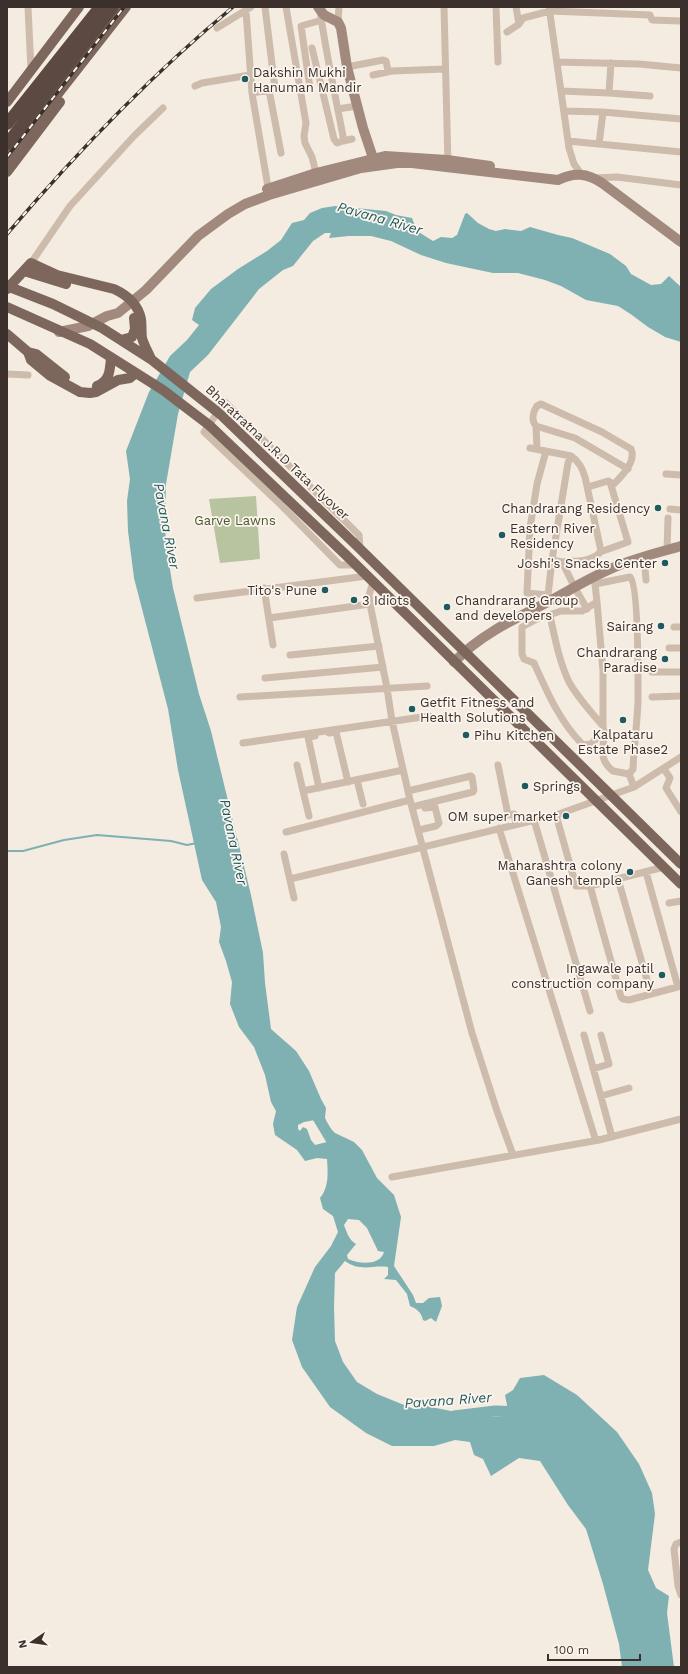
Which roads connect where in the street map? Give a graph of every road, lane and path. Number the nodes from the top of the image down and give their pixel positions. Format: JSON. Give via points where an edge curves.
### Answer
{"nodes":[{"id":1,"x":28,"y":7,"type":"edge"},
{"id":2,"x":100,"y":7,"type":"edge"},
{"id":3,"x":113,"y":7,"type":"edge"},
{"id":4,"x":126,"y":7,"type":"edge"},
{"id":5,"x":265,"y":7,"type":"edge"},
{"id":6,"x":286,"y":7,"type":"edge"},
{"id":7,"x":339,"y":7,"type":"edge"},
{"id":8,"x":444,"y":7,"type":"edge"},
{"id":9,"x":496,"y":7,"type":"edge"},
{"id":10,"x":516,"y":7,"type":"edge"},
{"id":11,"x":248,"y":9,"type":"edge"},
{"id":12,"x":549,"y":9,"type":"edge"},
{"id":13,"x":84,"y":10,"type":"edge"},
{"id":14,"x":320,"y":13,"type":"edge"},
{"id":15,"x":681,"y":21,"type":"edge"},
{"id":16,"x":338,"y":22,"type":"junction"},
{"id":17,"x":519,"y":24,"type":"junction"},
{"id":18,"x":218,"y":28,"type":"dead end"},
{"id":19,"x":507,"y":32,"type":"dead end"},
{"id":20,"x":312,"y":48,"type":"dead end"},
{"id":21,"x":88,"y":54,"type":"junction"},
{"id":22,"x":498,"y":62,"type":"dead end"},
{"id":23,"x":557,"y":62,"type":"junction"},
{"id":24,"x":611,"y":63,"type":"junction"},
{"id":25,"x":347,"y":67,"type":"junction"},
{"id":26,"x":681,"y":68,"type":"edge"},
{"id":27,"x":445,"y":69,"type":"junction"},
{"id":28,"x":31,"y":70,"type":"junction"},
{"id":29,"x":388,"y":72,"type":"junction"},
{"id":30,"x":250,"y":75,"type":"junction"},
{"id":31,"x":373,"y":75,"type":"dead end"},
{"id":32,"x":195,"y":86,"type":"dead end"},
{"id":33,"x":310,"y":88,"type":"dead end"},
{"id":34,"x":269,"y":90,"type":"junction"},
{"id":35,"x":561,"y":91,"type":"junction"},
{"id":36,"x":252,"y":93,"type":"junction"},
{"id":37,"x":609,"y":93,"type":"junction"},
{"id":38,"x":650,"y":96,"type":"dead end"},
{"id":39,"x":7,"y":102,"type":"edge"},
{"id":40,"x":357,"y":106,"type":"junction"},
{"id":41,"x":163,"y":108,"type":"dead end"},
{"id":42,"x":338,"y":109,"type":"junction"},
{"id":43,"x":564,"y":111,"type":"junction"},
{"id":44,"x":603,"y":112,"type":"junction"},
{"id":45,"x":7,"y":113,"type":"edge"},
{"id":46,"x":681,"y":119,"type":"edge"},
{"id":47,"x":7,"y":124,"type":"edge"},
{"id":48,"x":352,"y":139,"type":"dead end"},
{"id":49,"x":343,"y":141,"type":"junction"},
{"id":50,"x":568,"y":141,"type":"junction"},
{"id":51,"x":7,"y":144,"type":"edge"},
{"id":52,"x":599,"y":144,"type":"junction"},
{"id":53,"x":681,"y":152,"type":"edge"},
{"id":54,"x":281,"y":153,"type":"dead end"},
{"id":55,"x":7,"y":159,"type":"edge"},
{"id":56,"x":374,"y":162,"type":"junction"},
{"id":57,"x":448,"y":164,"type":"junction"},
{"id":58,"x":7,"y":172,"type":"edge"},
{"id":59,"x":316,"y":173,"type":"junction"},
{"id":60,"x":581,"y":174,"type":"junction"},
{"id":61,"x":594,"y":178,"type":"junction"},
{"id":62,"x":681,"y":185,"type":"edge"},
{"id":63,"x":269,"y":192,"type":"junction"},
{"id":64,"x":681,"y":242,"type":"edge"},
{"id":65,"x":28,"y":267,"type":"junction"},
{"id":66,"x":48,"y":274,"type":"junction"},
{"id":67,"x":7,"y":288,"type":"edge"},
{"id":68,"x":7,"y":309,"type":"edge"},
{"id":69,"x":7,"y":334,"type":"edge"},
{"id":70,"x":121,"y":340,"type":"junction"},
{"id":71,"x":28,"y":352,"type":"junction"},
{"id":72,"x":111,"y":357,"type":"junction"},
{"id":73,"x":152,"y":360,"type":"junction"},
{"id":74,"x":136,"y":373,"type":"junction"},
{"id":75,"x":7,"y":374,"type":"edge"},
{"id":76,"x":28,"y":375,"type":"dead end"},
{"id":77,"x":536,"y":426,"type":"junction"},
{"id":78,"x":546,"y":451,"type":"junction"},
{"id":79,"x":571,"y":456,"type":"junction"},
{"id":80,"x":628,"y":469,"type":"junction"},
{"id":81,"x":666,"y":474,"type":"dead end"},
{"id":82,"x":681,"y":475,"type":"edge"},
{"id":83,"x":612,"y":486,"type":"junction"},
{"id":84,"x":588,"y":487,"type":"junction"},
{"id":85,"x":670,"y":509,"type":"dead end"},
{"id":86,"x":681,"y":510,"type":"edge"},
{"id":87,"x":668,"y":518,"type":"dead end"},
{"id":88,"x":681,"y":546,"type":"edge"},
{"id":89,"x":360,"y":549,"type":"junction"},
{"id":90,"x":667,"y":550,"type":"junction"},
{"id":91,"x":600,"y":552,"type":"junction"},
{"id":92,"x":644,"y":557,"type":"junction"},
{"id":93,"x":552,"y":560,"type":"junction"},
{"id":94,"x":562,"y":562,"type":"junction"},
{"id":95,"x":356,"y":565,"type":"junction"},
{"id":96,"x":370,"y":579,"type":"junction"},
{"id":97,"x":646,"y":580,"type":"dead end"},
{"id":98,"x":264,"y":588,"type":"junction"},
{"id":99,"x":575,"y":588,"type":"junction"},
{"id":100,"x":198,"y":598,"type":"dead end"},
{"id":101,"x":597,"y":602,"type":"junction"},
{"id":102,"x":370,"y":604,"type":"junction"},
{"id":103,"x":587,"y":609,"type":"junction"},
{"id":104,"x":550,"y":616,"type":"junction"},
{"id":105,"x":269,"y":618,"type":"junction"},
{"id":106,"x":273,"y":645,"type":"dead end"},
{"id":107,"x":378,"y":646,"type":"junction"},
{"id":108,"x":670,"y":648,"type":"dead end"},
{"id":109,"x":681,"y":648,"type":"edge"},
{"id":110,"x":465,"y":652,"type":"junction"},
{"id":111,"x":290,"y":655,"type":"dead end"},
{"id":112,"x":454,"y":662,"type":"junction"},
{"id":113,"x":383,"y":667,"type":"junction"},
{"id":114,"x":652,"y":672,"type":"dead end"},
{"id":115,"x":681,"y":672,"type":"edge"},
{"id":116,"x":265,"y":678,"type":"dead end"},
{"id":117,"x":427,"y":686,"type":"dead end"},
{"id":118,"x":387,"y":688,"type":"junction"},
{"id":119,"x":681,"y":696,"type":"edge"},
{"id":120,"x":240,"y":697,"type":"dead end"},
{"id":121,"x":652,"y":697,"type":"dead end"},
{"id":122,"x":429,"y":716,"type":"dead end"},
{"id":123,"x":392,"y":721,"type":"junction"},
{"id":124,"x":604,"y":728,"type":"junction"},
{"id":125,"x":243,"y":743,"type":"dead end"},
{"id":126,"x":681,"y":757,"type":"edge"},
{"id":127,"x":297,"y":765,"type":"dead end"},
{"id":128,"x":498,"y":765,"type":"dead end"},
{"id":129,"x":664,"y":769,"type":"junction"},
{"id":130,"x":403,"y":770,"type":"junction"},
{"id":131,"x":629,"y":774,"type":"junction"},
{"id":132,"x":357,"y":780,"type":"junction"},
{"id":133,"x":348,"y":782,"type":"junction"},
{"id":134,"x":634,"y":787,"type":"junction"},
{"id":135,"x":319,"y":788,"type":"junction"},
{"id":136,"x":303,"y":791,"type":"junction"},
{"id":137,"x":408,"y":792,"type":"junction"},
{"id":138,"x":612,"y":796,"type":"junction"},
{"id":139,"x":596,"y":801,"type":"junction"},
{"id":140,"x":363,"y":804,"type":"dead end"},
{"id":141,"x":412,"y":806,"type":"junction"},
{"id":142,"x":681,"y":812,"type":"edge"},
{"id":143,"x":556,"y":815,"type":"junction"},
{"id":144,"x":309,"y":816,"type":"dead end"},
{"id":145,"x":534,"y":820,"type":"junction"},
{"id":146,"x":516,"y":824,"type":"junction"},
{"id":147,"x":499,"y":828,"type":"junction"},
{"id":148,"x":419,"y":830,"type":"junction"},
{"id":149,"x":286,"y":832,"type":"dead end"},
{"id":150,"x":423,"y":846,"type":"junction"},
{"id":151,"x":284,"y":854,"type":"dead end"},
{"id":152,"x":681,"y":864,"type":"edge"},
{"id":153,"x":664,"y":867,"type":"junction"},
{"id":154,"x":646,"y":872,"type":"junction"},
{"id":155,"x":290,"y":879,"type":"junction"},
{"id":156,"x":618,"y":879,"type":"junction"},
{"id":157,"x":681,"y":884,"type":"edge"},
{"id":158,"x":590,"y":886,"type":"junction"},
{"id":159,"x":294,"y":898,"type":"dead end"},
{"id":160,"x":681,"y":901,"type":"edge"},
{"id":161,"x":668,"y":904,"type":"dead end"},
{"id":162,"x":679,"y":987,"type":"edge"},
{"id":163,"x":651,"y":994,"type":"junction"},
{"id":164,"x":590,"y":1011,"type":"dead end"},
{"id":165,"x":584,"y":1035,"type":"dead end"},
{"id":166,"x":601,"y":1035,"type":"dead end"},
{"id":167,"x":594,"y":1069,"type":"junction"},
{"id":168,"x":629,"y":1088,"type":"dead end"},
{"id":169,"x":601,"y":1096,"type":"junction"},
{"id":170,"x":681,"y":1119,"type":"edge"},
{"id":171,"x":612,"y":1137,"type":"junction"},
{"id":172,"x":599,"y":1140,"type":"junction"},
{"id":173,"x":513,"y":1155,"type":"junction"},
{"id":174,"x":392,"y":1177,"type":"dead end"},
{"id":175,"x":681,"y":1542,"type":"edge"},
{"id":176,"x":681,"y":1595,"type":"edge"}],
"edges":[{"from":1,"to":28,"type":"street"},
{"from":2,"to":47,"type":"highway"},
{"from":3,"to":51,"type":"highway"},
{"from":4,"to":21,"type":"main road"},
{"from":5,"to":34,"type":"street","via":[[275,89]]},
{"from":6,"to":59,"type":"street","via":[[306,123],[305,143]]},
{"from":7,"to":16,"type":"street"},
{"from":8,"to":27,"type":"street"},
{"from":9,"to":22,"type":"street"},
{"from":10,"to":17,"type":"street"},
{"from":11,"to":18,"type":"street"},
{"from":11,"to":30,"type":"street"},
{"from":12,"to":15,"type":"street","via":[[650,15],[652,20]]},
{"from":12,"to":17,"type":"street","via":[[523,18]]},
{"from":12,"to":23,"type":"street"},
{"from":13,"to":28,"type":"main road"},
{"from":13,"to":45,"type":"highway"},
{"from":14,"to":16,"type":"street"},
{"from":14,"to":33,"type":"street","via":[[301,26]]},
{"from":14,"to":42,"type":"street"},
{"from":16,"to":25,"type":"street","via":[[343,35]]},
{"from":17,"to":19,"type":"street"},
{"from":20,"to":49,"type":"street","via":[[334,139],[336,143]]},
{"from":21,"to":55,"type":"main road"},
{"from":21,"to":58,"type":"main road","via":[[72,86]]},
{"from":23,"to":24,"type":"street"},
{"from":23,"to":35,"type":"street"},
{"from":24,"to":26,"type":"street"},
{"from":24,"to":37,"type":"street"},
{"from":25,"to":29,"type":"street","via":[[383,60],[386,61]]},
{"from":25,"to":40,"type":"street"},
{"from":27,"to":29,"type":"street"},
{"from":27,"to":57,"type":"street"},
{"from":28,"to":39,"type":"main road"},
{"from":29,"to":31,"type":"street"},
{"from":30,"to":32,"type":"street"},
{"from":30,"to":36,"type":"street"},
{"from":34,"to":36,"type":"street"},
{"from":34,"to":54,"type":"street"},
{"from":35,"to":37,"type":"street"},
{"from":35,"to":43,"type":"street"},
{"from":36,"to":63,"type":"street"},
{"from":37,"to":38,"type":"street"},
{"from":40,"to":42,"type":"street"},
{"from":40,"to":56,"type":"street"},
{"from":41,"to":65,"type":"street","via":[[123,147],[70,206]]},
{"from":42,"to":49,"type":"street"},
{"from":43,"to":44,"type":"street"},
{"from":43,"to":50,"type":"street"},
{"from":44,"to":46,"type":"street"},
{"from":44,"to":52,"type":"street"},
{"from":48,"to":49,"type":"street"},
{"from":50,"to":52,"type":"street"},
{"from":50,"to":60,"type":"street","via":[[574,164]]},
{"from":52,"to":53,"type":"street"},
{"from":56,"to":57,"type":"street"},
{"from":56,"to":59,"type":"street"},
{"from":56,"to":63,"type":"street","via":[[361,168]]},
{"from":57,"to":60,"type":"street","via":[[558,180]]},
{"from":59,"to":63,"type":"street"},
{"from":60,"to":61,"type":"street"},
{"from":61,"to":62,"type":"street","via":[[617,176]]},
{"from":61,"to":64,"type":"street"},
{"from":63,"to":68,"type":"street","via":[[245,204],[198,236],[146,290],[118,313],[88,326],[59,332]]},
{"from":65,"to":66,"type":"main road"},
{"from":65,"to":67,"type":"main road"},
{"from":66,"to":70,"type":"main road","via":[[110,294],[126,302],[132,311],[135,328],[132,337]]},
{"from":66,"to":73,"type":"main road","via":[[114,289],[130,298],[141,318],[143,339]]},
{"from":67,"to":70,"type":"main road","name":"Bharatratna J.R.D Tata Flyover","via":[[53,304]]},
{"from":68,"to":72,"type":"main road","via":[[90,344]]},
{"from":69,"to":71,"type":"main road"},
{"from":70,"to":73,"type":"main road","name":"Bharatratna J.R.D Tata Flyover"},
{"from":71,"to":72,"type":"main road","via":[[36,354],[76,384],[89,388],[100,385],[109,375]]},
{"from":71,"to":74,"type":"main road","via":[[31,360],[49,375],[83,393],[99,391]]},
{"from":72,"to":74,"type":"main road"},
{"from":73,"to":89,"type":"main road","name":"Bharatratna J.R.D Tata Flyover","via":[[220,414]]},
{"from":74,"to":95,"type":"main road","via":[[209,425]]},
{"from":75,"to":76,"type":"street"},
{"from":77,"to":78,"type":"street","via":[[534,448]]},
{"from":77,"to":80,"type":"street","via":[[575,438]]},
{"from":77,"to":80,"type":"street","via":[[532,420],[535,409],[541,404],[602,432],[631,449]]},
{"from":78,"to":79,"type":"street"},
{"from":78,"to":93,"type":"street","via":[[537,484],[530,528],[526,589],[528,593],[548,595]]},
{"from":79,"to":84,"type":"street","via":[[581,466]]},
{"from":79,"to":93,"type":"street"},
{"from":80,"to":83,"type":"street"},
{"from":81,"to":82,"type":"street"},
{"from":83,"to":84,"type":"street","via":[[608,481]]},
{"from":83,"to":91,"type":"street","via":[[628,542]]},
{"from":84,"to":91,"type":"street"},
{"from":85,"to":86,"type":"street"},
{"from":87,"to":90,"type":"street"},
{"from":88,"to":90,"type":"street"},
{"from":89,"to":95,"type":"street","via":[[359,535],[225,402],[204,432],[340,565]]},
{"from":89,"to":110,"type":"main road","name":"Bharatratna J.R.D Tata Flyover"},
{"from":90,"to":92,"type":"street"},
{"from":91,"to":94,"type":"street","via":[[584,560]]},
{"from":92,"to":97,"type":"street"},
{"from":92,"to":99,"type":"street","via":[[599,574]]},
{"from":93,"to":94,"type":"street"},
{"from":94,"to":99,"type":"street"},
{"from":95,"to":96,"type":"main road"},
{"from":96,"to":98,"type":"street"},
{"from":96,"to":102,"type":"street"},
{"from":96,"to":112,"type":"main road"},
{"from":98,"to":100,"type":"street"},
{"from":98,"to":105,"type":"street"},
{"from":99,"to":103,"type":"street"},
{"from":99,"to":110,"type":"street","via":[[517,618],[481,639]]},
{"from":101,"to":103,"type":"street"},
{"from":101,"to":124,"type":"street","via":[[603,672]]},
{"from":101,"to":131,"type":"street","via":[[595,584],[632,578],[635,596],[638,703],[633,769]]},
{"from":102,"to":105,"type":"street"},
{"from":102,"to":107,"type":"street"},
{"from":103,"to":104,"type":"street","via":[[578,612],[561,611]]},
{"from":104,"to":124,"type":"street","via":[[569,681]]},
{"from":104,"to":124,"type":"street","via":[[522,627],[524,659],[534,663],[552,704],[583,745],[591,744]]},
{"from":105,"to":106,"type":"street"},
{"from":107,"to":111,"type":"street"},
{"from":107,"to":113,"type":"street"},
{"from":108,"to":109,"type":"street"},
{"from":110,"to":112,"type":"street"},
{"from":110,"to":138,"type":"main road","name":"Bharatratna J.R.D Tata Flyover"},
{"from":112,"to":139,"type":"main road"},
{"from":113,"to":116,"type":"street"},
{"from":113,"to":118,"type":"street"},
{"from":114,"to":115,"type":"street"},
{"from":117,"to":118,"type":"street"},
{"from":118,"to":120,"type":"street"},
{"from":118,"to":123,"type":"street"},
{"from":119,"to":121,"type":"street"},
{"from":122,"to":123,"type":"street"},
{"from":123,"to":125,"type":"street"},
{"from":123,"to":130,"type":"street"},
{"from":124,"to":131,"type":"street","via":[[602,744],[605,762],[613,771]]},
{"from":126,"to":129,"type":"street"},
{"from":127,"to":136,"type":"street"},
{"from":128,"to":146,"type":"street","via":[[508,815],[514,814]]},
{"from":129,"to":134,"type":"street"},
{"from":129,"to":142,"type":"street","via":[[670,778],[666,788]]},
{"from":130,"to":132,"type":"street"},
{"from":130,"to":137,"type":"street"},
{"from":131,"to":134,"type":"street"},
{"from":132,"to":133,"type":"street"},
{"from":132,"to":140,"type":"street"},
{"from":133,"to":135,"type":"street"},
{"from":133,"to":135,"type":"street","via":[[336,732],[308,737]]},
{"from":134,"to":138,"type":"street"},
{"from":135,"to":136,"type":"street"},
{"from":136,"to":144,"type":"street"},
{"from":137,"to":141,"type":"street"},
{"from":137,"to":141,"type":"street","via":[[472,777],[473,792]]},
{"from":138,"to":139,"type":"street"},
{"from":138,"to":152,"type":"main road","name":"Bharatratna J.R.D Tata Flyover"},
{"from":139,"to":143,"type":"street"},
{"from":139,"to":153,"type":"main road"},
{"from":141,"to":148,"type":"street"},
{"from":141,"to":148,"type":"street","via":[[433,806],[435,809],[438,825]]},
{"from":141,"to":149,"type":"street"},
{"from":143,"to":145,"type":"street"},
{"from":143,"to":158,"type":"street","via":[[574,883],[580,887]]},
{"from":145,"to":146,"type":"street"},
{"from":145,"to":164,"type":"street"},
{"from":146,"to":147,"type":"street"},
{"from":147,"to":150,"type":"street"},
{"from":147,"to":172,"type":"street","via":[[595,1138]]},
{"from":148,"to":150,"type":"street"},
{"from":150,"to":155,"type":"street"},
{"from":150,"to":173,"type":"street","via":[[472,1032]]},
{"from":151,"to":155,"type":"street"},
{"from":153,"to":154,"type":"street"},
{"from":153,"to":157,"type":"main road"},
{"from":154,"to":156,"type":"street"},
{"from":154,"to":162,"type":"street"},
{"from":155,"to":159,"type":"street"},
{"from":156,"to":158,"type":"street"},
{"from":156,"to":163,"type":"street"},
{"from":158,"to":163,"type":"street","via":[[621,997],[629,1000]]},
{"from":160,"to":161,"type":"street"},
{"from":162,"to":163,"type":"street"},
{"from":165,"to":167,"type":"street"},
{"from":166,"to":167,"type":"street","via":[[609,1064]]},
{"from":167,"to":169,"type":"street"},
{"from":168,"to":169,"type":"street"},
{"from":169,"to":171,"type":"street"},
{"from":170,"to":171,"type":"street"},
{"from":171,"to":172,"type":"street"},
{"from":172,"to":173,"type":"street"},
{"from":173,"to":174,"type":"street"},
{"from":175,"to":176,"type":"street","via":[[676,1544],[674,1549]]}]}
